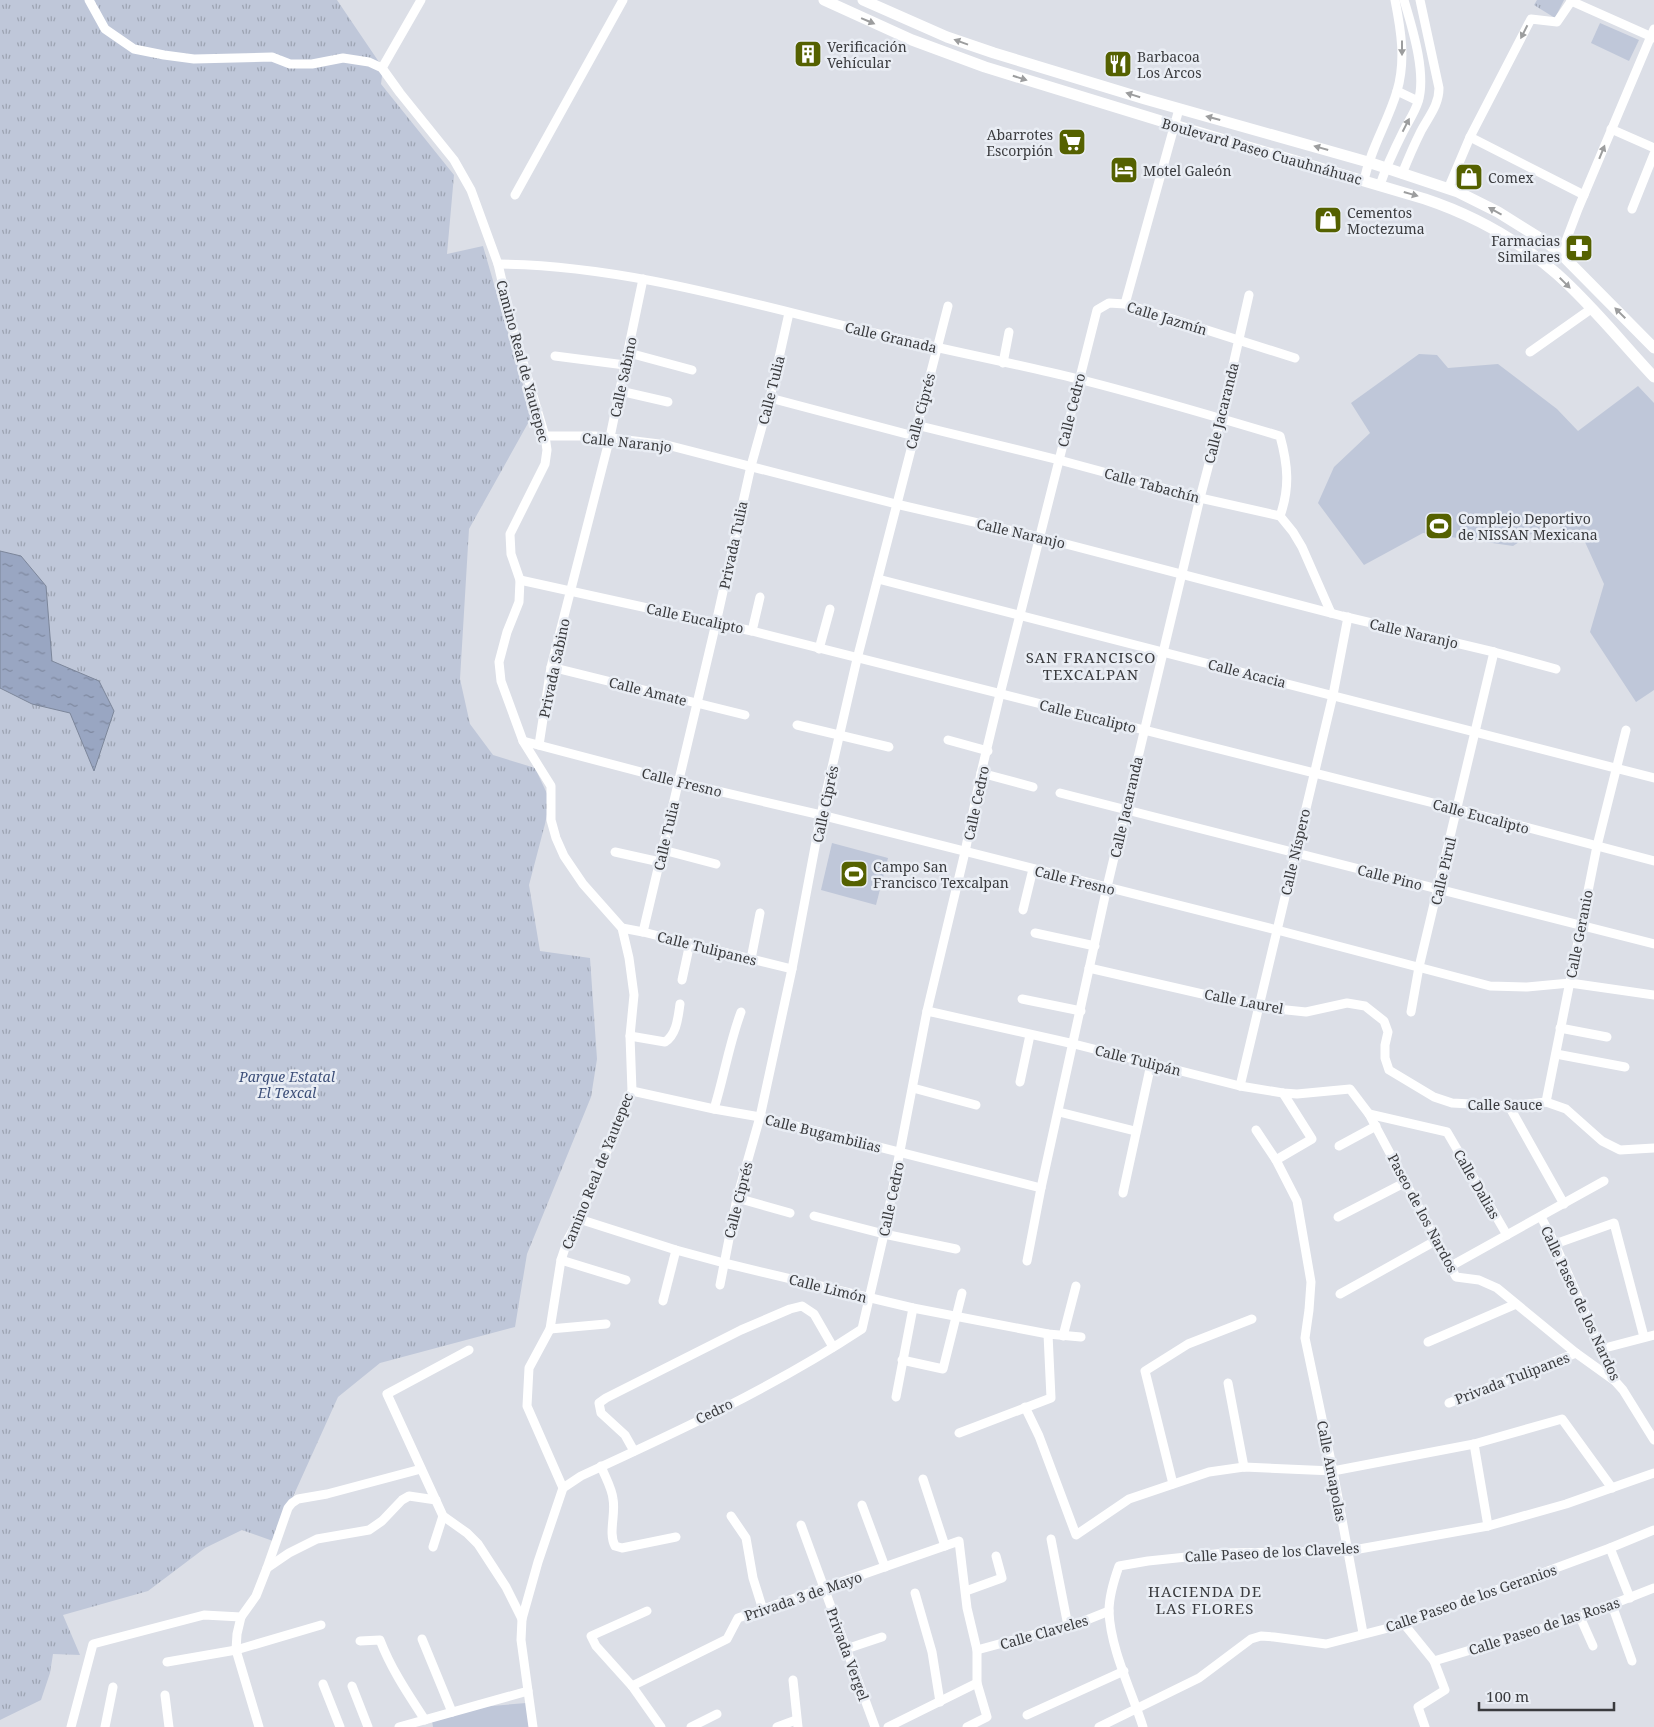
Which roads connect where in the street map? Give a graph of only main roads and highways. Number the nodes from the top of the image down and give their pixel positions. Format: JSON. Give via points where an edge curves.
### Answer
{"nodes":[{"id":1,"x":824,"y":0,"type":"edge"},
{"id":2,"x":863,"y":0,"type":"edge"},
{"id":3,"x":1654,"y":348,"type":"edge"},
{"id":4,"x":1654,"y":377,"type":"edge"}],
"edges":[{"from":1,"to":4,"type":"main road","name":"Boulevard Paseo Cuauhnáhuac","one_way":true,"via":[[912,40],[976,64],[1451,208],[1501,234],[1558,275]]},
{"from":3,"to":2,"type":"main road","name":"Boulevard Paseo Cuauhnáhuac","one_way":true,"via":[[1546,242],[1498,212],[1448,189],[1368,162],[994,53],[947,37]]}]}
